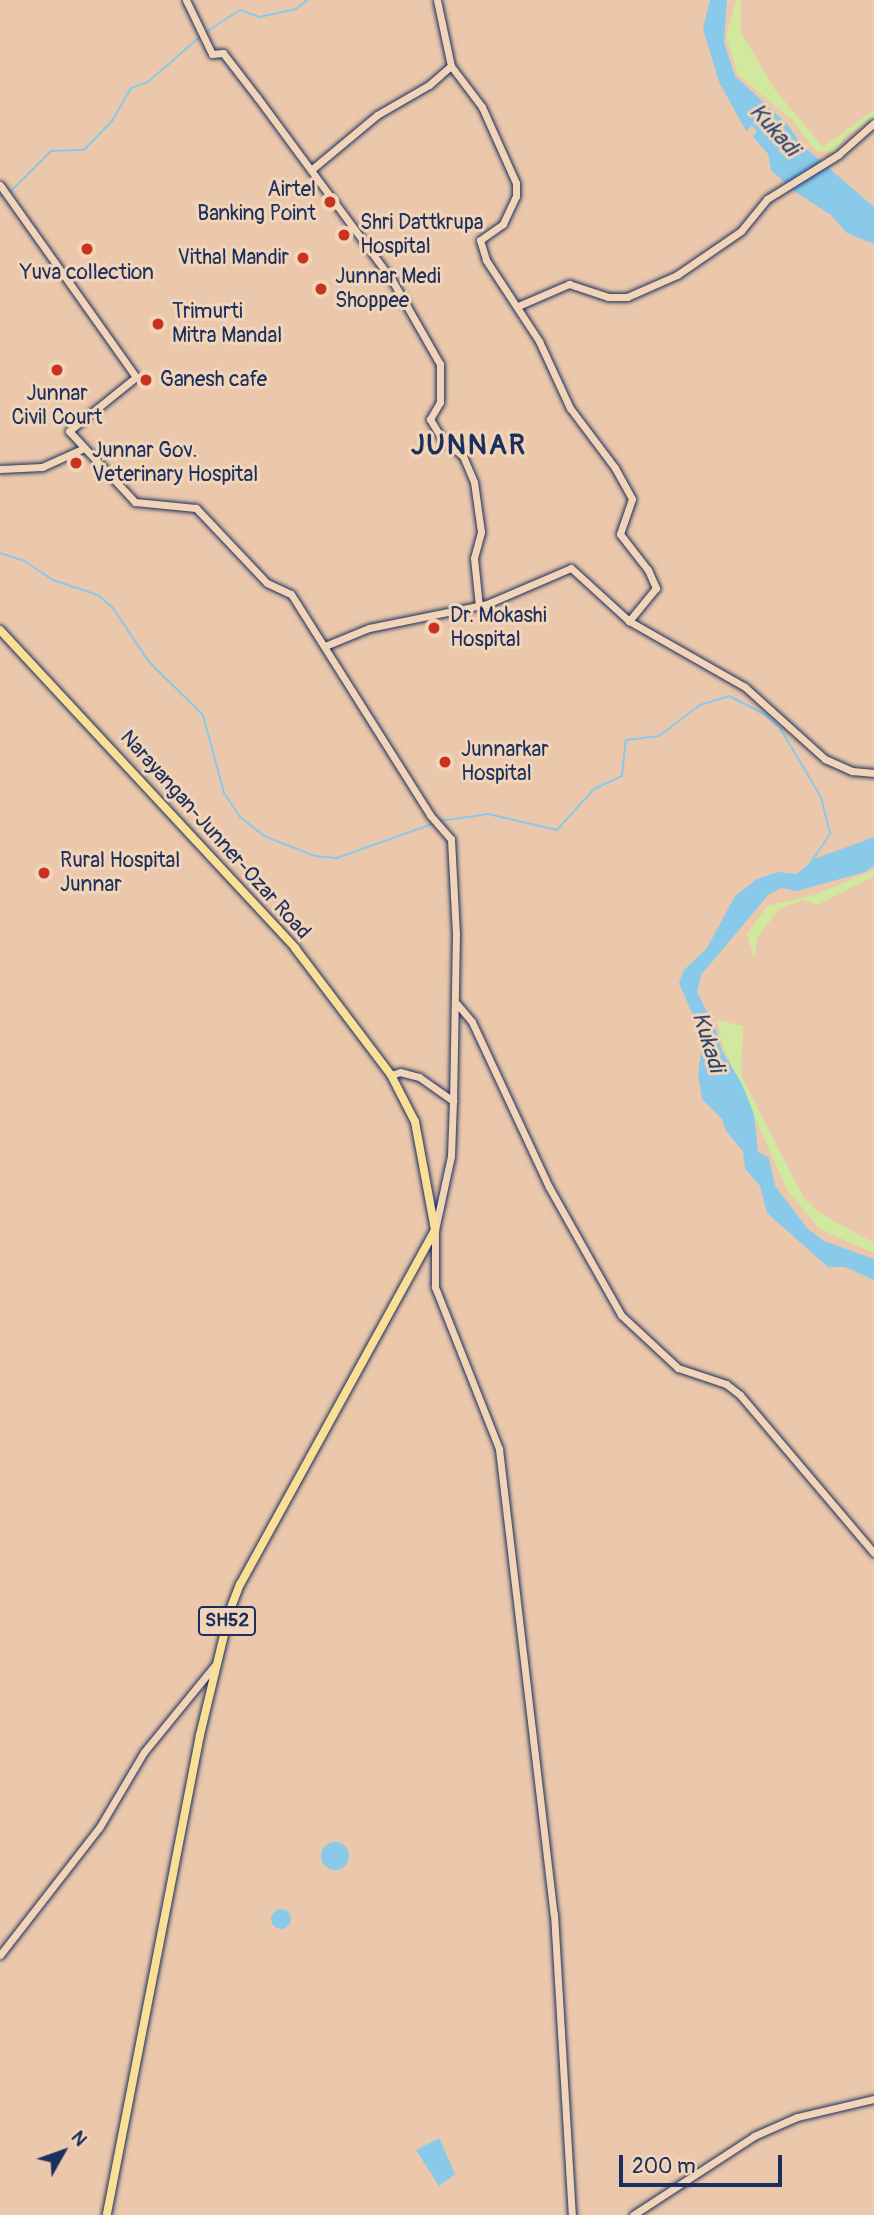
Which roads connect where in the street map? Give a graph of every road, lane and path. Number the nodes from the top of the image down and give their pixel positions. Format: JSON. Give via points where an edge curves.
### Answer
{"nodes":[{"id":1,"x":186,"y":0,"type":"edge"},
{"id":2,"x":437,"y":0,"type":"edge"},
{"id":3,"x":451,"y":66,"type":"junction"},
{"id":4,"x":874,"y":123,"type":"edge"},
{"id":5,"x":311,"y":170,"type":"junction"},
{"id":6,"x":0,"y":185,"type":"edge"},
{"id":7,"x":518,"y":306,"type":"junction"},
{"id":8,"x":84,"y":449,"type":"junction"},
{"id":9,"x":0,"y":469,"type":"edge"},
{"id":10,"x":479,"y":606,"type":"junction"},
{"id":11,"x":629,"y":621,"type":"junction"},
{"id":12,"x":0,"y":630,"type":"edge"},
{"id":13,"x":325,"y":646,"type":"junction"},
{"id":14,"x":874,"y":773,"type":"edge"},
{"id":15,"x":457,"y":1004,"type":"junction"},
{"id":16,"x":391,"y":1076,"type":"junction"},
{"id":17,"x":453,"y":1101,"type":"junction"},
{"id":18,"x":435,"y":1230,"type":"junction"},
{"id":19,"x":874,"y":1553,"type":"edge"},
{"id":20,"x":215,"y":1665,"type":"junction"},
{"id":21,"x":0,"y":1955,"type":"edge"},
{"id":22,"x":874,"y":2099,"type":"edge"},
{"id":23,"x":107,"y":2215,"type":"edge"},
{"id":24,"x":572,"y":2215,"type":"edge"},
{"id":25,"x":633,"y":2215,"type":"edge"}],
"edges":[{"from":1,"to":5,"type":"street","via":[[212,54],[223,53]]},
{"from":2,"to":3,"type":"street"},
{"from":3,"to":5,"type":"street","via":[[429,85],[377,115]]},
{"from":3,"to":7,"type":"street","via":[[482,107],[516,183],[514,203],[503,224],[480,240],[486,260]]},
{"from":4,"to":7,"type":"street","via":[[838,155],[760,205],[741,231],[677,275],[618,298],[569,284]]},
{"from":5,"to":10,"type":"street","via":[[392,281],[440,364],[440,402],[430,419],[442,439],[463,456],[474,482],[481,532],[474,558]]},
{"from":6,"to":8,"type":"street","via":[[136,377],[69,431]]},
{"from":7,"to":11,"type":"street","via":[[570,408],[632,499],[621,536],[648,570],[656,589]]},
{"from":8,"to":9,"type":"street","via":[[42,467]]},
{"from":8,"to":13,"type":"street","via":[[140,505],[176,503],[196,508],[268,583],[291,594]]},
{"from":10,"to":11,"type":"street","via":[[569,568]]},
{"from":10,"to":13,"type":"street","via":[[369,628]]},
{"from":11,"to":14,"type":"street","via":[[746,687],[825,759],[852,771]]},
{"from":12,"to":16,"type":"main road","name":"Narayangan-Junner-Ozar Road","via":[[295,948]]},
{"from":13,"to":15,"type":"street","via":[[451,839]]},
{"from":15,"to":17,"type":"street"},
{"from":15,"to":19,"type":"street","via":[[472,1022],[543,1176],[621,1315],[678,1368],[726,1384],[740,1395]]},
{"from":16,"to":17,"type":"street","via":[[400,1072],[419,1077]]},
{"from":16,"to":18,"type":"main road","name":"Narayangan-Junner-Ozar Road","via":[[415,1122]]},
{"from":17,"to":18,"type":"street","via":[[452,1156]]},
{"from":18,"to":20,"type":"main road","number":"SH52","via":[[240,1584]]},
{"from":18,"to":24,"type":"street","via":[[438,1299],[492,1426],[505,1495],[554,1914]]},
{"from":20,"to":21,"type":"street","via":[[144,1752],[99,1828]]},
{"from":20,"to":23,"type":"main road","number":"SH52"},
{"from":22,"to":25,"type":"street","via":[[797,2117],[754,2136]]}]}
